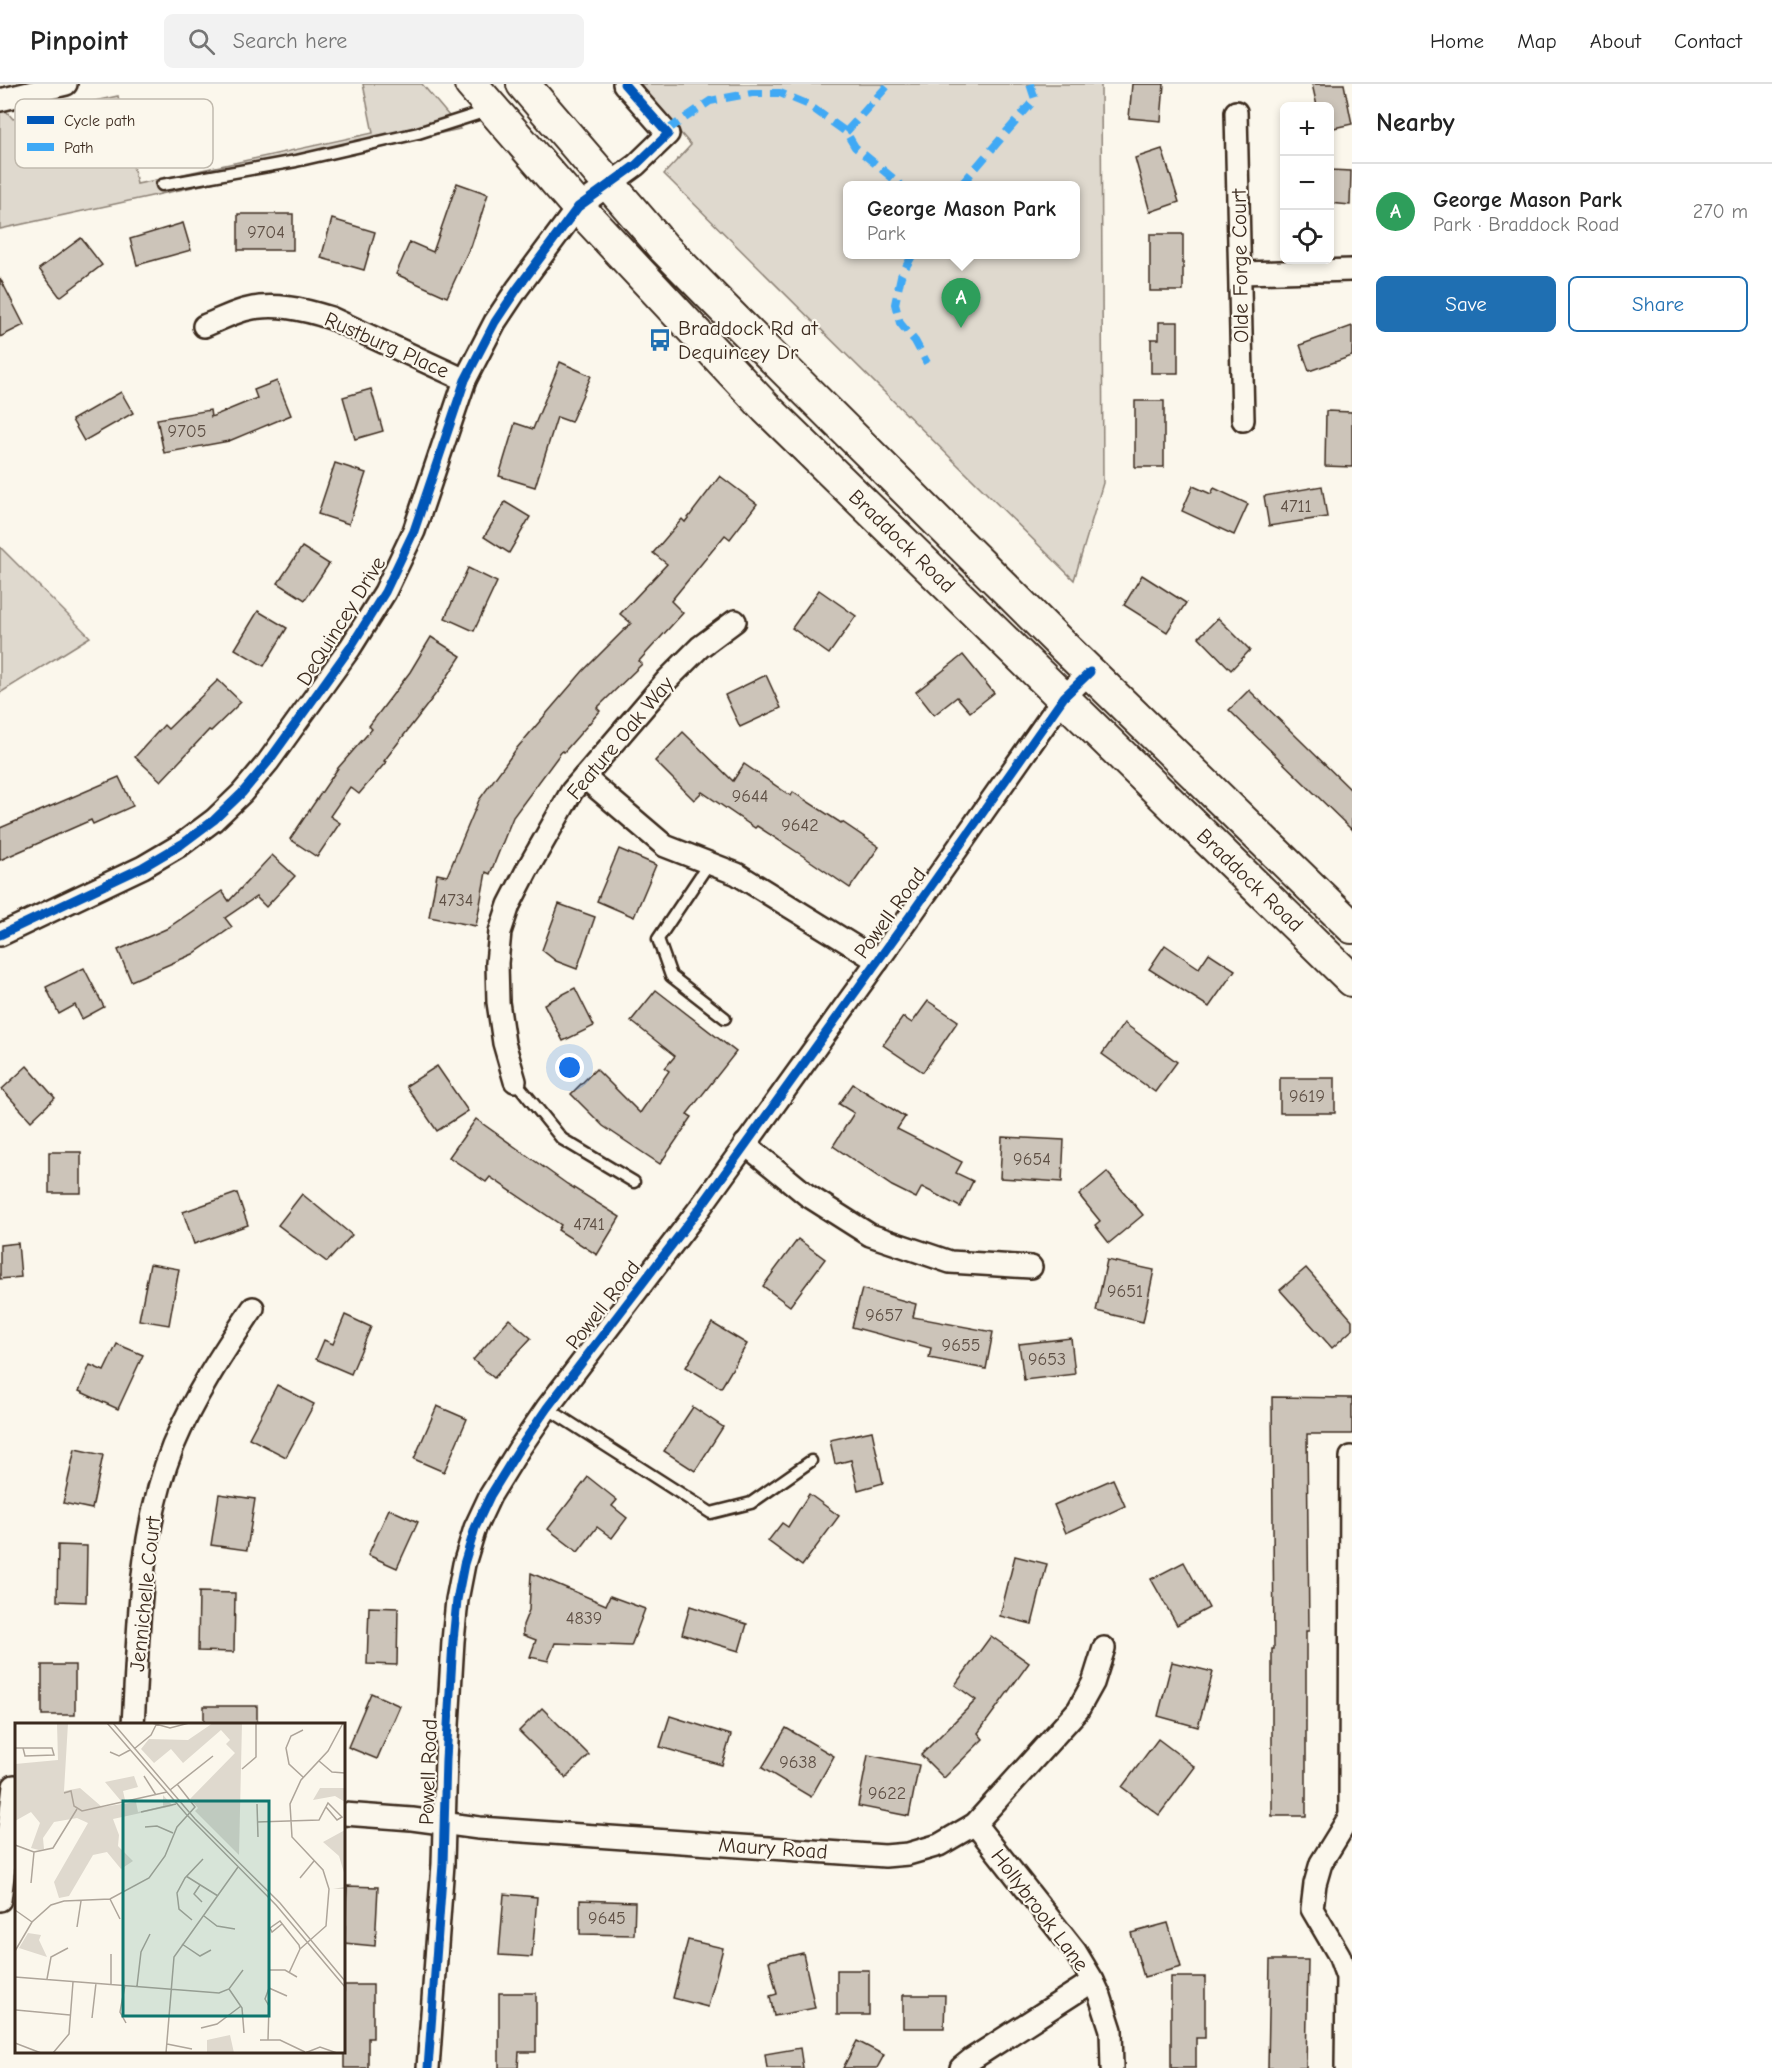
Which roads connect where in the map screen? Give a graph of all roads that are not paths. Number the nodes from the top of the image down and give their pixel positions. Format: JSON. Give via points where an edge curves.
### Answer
{"nodes":[{"id":1,"x":66,"y":84,"type":"edge"},
{"id":2,"x":471,"y":84,"type":"edge"},
{"id":3,"x":523,"y":84,"type":"edge"},
{"id":4,"x":624,"y":84,"type":"edge"},
{"id":5,"x":0,"y":100,"type":"edge"},
{"id":6,"x":493,"y":109,"type":"junction"},
{"id":7,"x":1236,"y":112,"type":"dead end"},
{"id":8,"x":610,"y":184,"type":"junction"},
{"id":9,"x":162,"y":185,"type":"dead end"},
{"id":10,"x":578,"y":207,"type":"junction"},
{"id":11,"x":1352,"y":270,"type":"edge"},
{"id":12,"x":1240,"y":273,"type":"junction"},
{"id":13,"x":204,"y":326,"type":"dead end"},
{"id":14,"x":465,"y":380,"type":"junction"},
{"id":15,"x":1243,"y":420,"type":"dead end"},
{"id":16,"x":735,"y":621,"type":"dead end"},
{"id":17,"x":1090,"y":672,"type":"junction"},
{"id":18,"x":1064,"y":697,"type":"junction"},
{"id":19,"x":584,"y":777,"type":"junction"},
{"id":20,"x":709,"y":863,"type":"junction"},
{"id":21,"x":1352,"y":927,"type":"edge"},
{"id":22,"x":0,"y":935,"type":"edge"},
{"id":23,"x":878,"y":961,"type":"junction"},
{"id":24,"x":1352,"y":980,"type":"edge"},
{"id":25,"x":725,"y":1018,"type":"dead end"},
{"id":26,"x":515,"y":1081,"type":"joint"},
{"id":27,"x":746,"y":1144,"type":"junction"},
{"id":28,"x":634,"y":1182,"type":"dead end"},
{"id":29,"x":1031,"y":1268,"type":"dead end"},
{"id":30,"x":253,"y":1308,"type":"dead end"},
{"id":31,"x":547,"y":1408,"type":"junction"},
{"id":32,"x":1351,"y":1457,"type":"edge"},
{"id":33,"x":811,"y":1461,"type":"dead end"},
{"id":34,"x":1104,"y":1648,"type":"dead end"},
{"id":35,"x":1352,"y":1648,"type":"edge"},
{"id":36,"x":132,"y":1723,"type":"edge"},
{"id":37,"x":10,"y":1786,"type":"edge"},
{"id":38,"x":345,"y":1814,"type":"edge"},
{"id":39,"x":1351,"y":1816,"type":"edge"},
{"id":40,"x":444,"y":1824,"type":"junction"},
{"id":41,"x":975,"y":1824,"type":"junction"},
{"id":42,"x":0,"y":1900,"type":"edge"},
{"id":43,"x":1093,"y":1982,"type":"junction"},
{"id":44,"x":428,"y":2068,"type":"edge"},
{"id":45,"x":961,"y":2068,"type":"edge"},
{"id":46,"x":1113,"y":2068,"type":"edge"},
{"id":47,"x":1346,"y":2068,"type":"edge"}],
"edges":[{"from":1,"to":5,"type":"street"},
{"from":2,"to":6,"type":"main road","name":"Braddock Road"},
{"from":3,"to":8,"type":"main road","name":"Braddock Road"},
{"from":4,"to":8,"type":"street","name":"DeQuincey Drive","via":[[668,134]]},
{"from":6,"to":9,"type":"lane","via":[[385,141]]},
{"from":6,"to":10,"type":"main road","name":"Braddock Road"},
{"from":7,"to":12,"type":"street","name":"Olde Forge Court"},
{"from":8,"to":10,"type":"street","name":"DeQuincey Drive"},
{"from":8,"to":17,"type":"main road","name":"Braddock Road","via":[[664,248]]},
{"from":10,"to":14,"type":"street","name":"DeQuincey Drive","via":[[517,289]]},
{"from":10,"to":18,"type":"main road","name":"Braddock Road","via":[[766,408]]},
{"from":11,"to":12,"type":"street"},
{"from":12,"to":15,"type":"street","name":"Olde Forge Court"},
{"from":13,"to":14,"type":"street","name":"Rustburg Place","via":[[263,307],[309,311]]},
{"from":14,"to":22,"type":"street","name":"DeQuincey Drive","via":[[414,531],[385,592],[268,762],[242,793],[182,844],[143,867]]},
{"from":16,"to":19,"type":"street","name":"Feature Oak Way","via":[[700,646],[667,680]]},
{"from":17,"to":18,"type":"street","name":"Powell Road"},
{"from":17,"to":21,"type":"main road","name":"Braddock Road"},
{"from":18,"to":23,"type":"street","name":"Powell Road"},
{"from":18,"to":24,"type":"main road","name":"Braddock Road"},
{"from":19,"to":20,"type":"street","via":[[665,846]]},
{"from":19,"to":26,"type":"street","name":"Feature Oak Way","via":[[527,870],[500,932],[498,1002]]},
{"from":20,"to":23,"type":"street","via":[[737,874]]},
{"from":20,"to":25,"type":"lane","via":[[658,939],[671,976]]},
{"from":23,"to":27,"type":"street","name":"Powell Road"},
{"from":26,"to":28,"type":"lane","via":[[562,1139]]},
{"from":27,"to":29,"type":"street","via":[[807,1195],[870,1235],[950,1262]]},
{"from":27,"to":31,"type":"street","name":"Powell Road"},
{"from":30,"to":36,"type":"street","name":"Jennichelle Court","via":[[189,1410],[161,1480],[146,1555]]},
{"from":31,"to":33,"type":"lane","via":[[711,1513],[751,1503]]},
{"from":31,"to":40,"type":"street","name":"Powell Road","via":[[490,1496],[464,1564],[453,1641]]},
{"from":32,"to":35,"type":"street"},
{"from":34,"to":41,"type":"street","name":"Maury Road","via":[[1094,1683],[1078,1710]]},
{"from":35,"to":39,"type":"street"},
{"from":37,"to":42,"type":"street"},
{"from":38,"to":40,"type":"street","name":"Maury Road"},
{"from":39,"to":47,"type":"street","via":[[1321,1863],[1312,1909],[1347,1977]]},
{"from":40,"to":41,"type":"street","name":"Maury Road","via":[[885,1856],[939,1845]]},
{"from":40,"to":44,"type":"street","name":"Powell Road"},
{"from":41,"to":43,"type":"street","name":"Hollybrook Lane","via":[[1075,1951]]},
{"from":43,"to":45,"type":"street"},
{"from":43,"to":46,"type":"street","name":"Hollybrook Lane","via":[[1111,2030]]}]}
